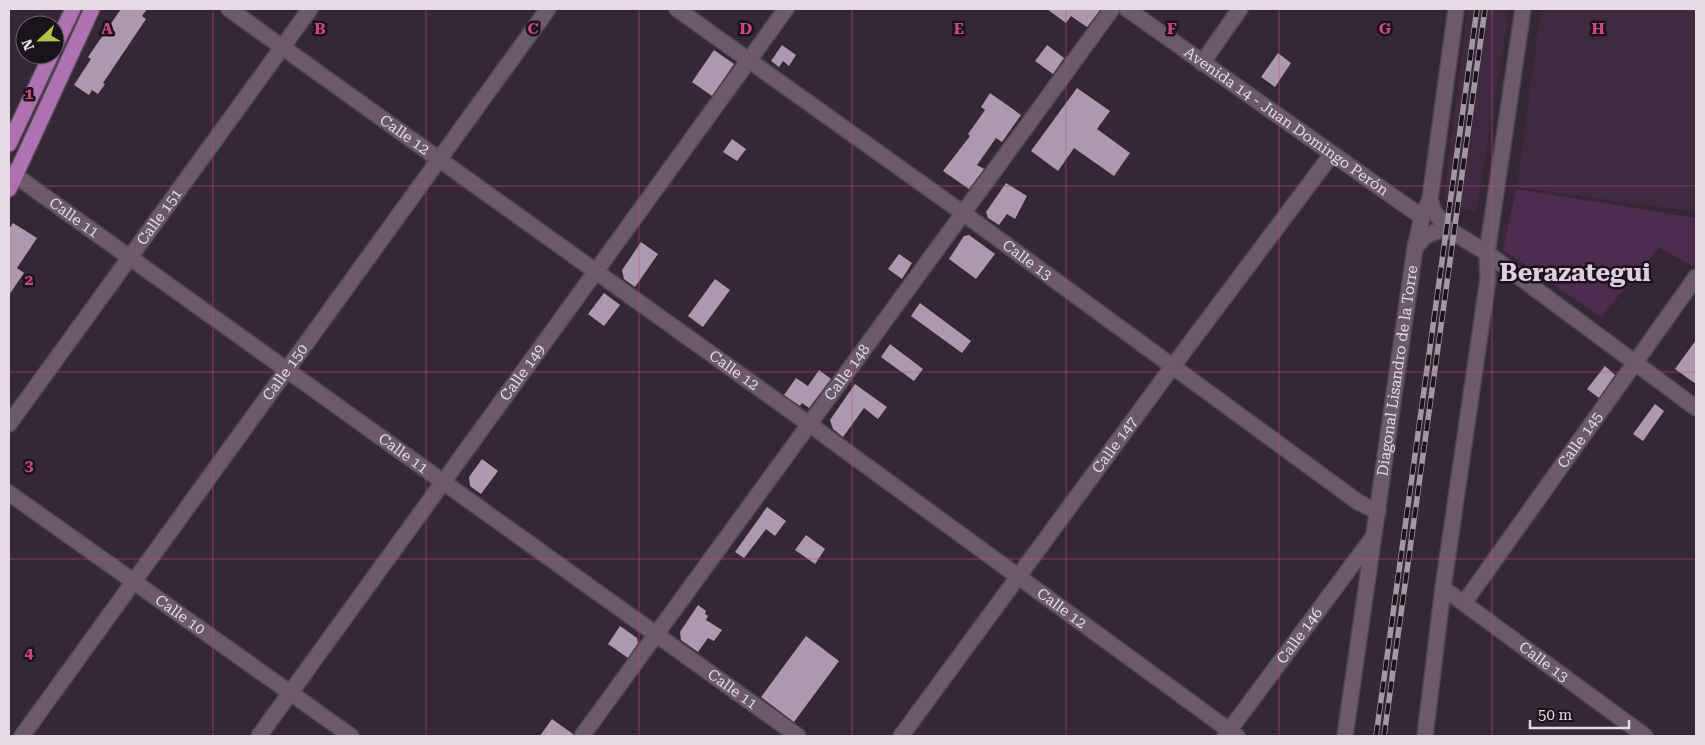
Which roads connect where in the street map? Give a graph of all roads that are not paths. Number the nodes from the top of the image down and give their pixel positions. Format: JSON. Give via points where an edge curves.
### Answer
{"nodes":[{"id":1,"x":73,"y":9,"type":"edge"},
{"id":2,"x":92,"y":9,"type":"edge"},
{"id":3,"x":229,"y":9,"type":"edge"},
{"id":4,"x":310,"y":9,"type":"edge"},
{"id":5,"x":548,"y":9,"type":"edge"},
{"id":6,"x":676,"y":9,"type":"edge"},
{"id":7,"x":786,"y":9,"type":"edge"},
{"id":8,"x":1112,"y":9,"type":"edge"},
{"id":9,"x":1127,"y":9,"type":"edge"},
{"id":10,"x":1240,"y":9,"type":"edge"},
{"id":11,"x":1456,"y":9,"type":"edge"},
{"id":12,"x":1523,"y":9,"type":"edge"},
{"id":13,"x":65,"y":25,"type":"edge"},
{"id":14,"x":281,"y":48,"type":"junction"},
{"id":15,"x":749,"y":60,"type":"junction"},
{"id":16,"x":1202,"y":63,"type":"junction"},
{"id":17,"x":46,"y":65,"type":"edge"},
{"id":18,"x":9,"y":144,"type":"edge"},
{"id":19,"x":1332,"y":154,"type":"junction"},
{"id":20,"x":438,"y":160,"type":"junction"},
{"id":21,"x":12,"y":173,"type":"edge"},
{"id":22,"x":9,"y":190,"type":"edge"},
{"id":23,"x":1430,"y":199,"type":"junction"},
{"id":24,"x":963,"y":213,"type":"junction"},
{"id":25,"x":1422,"y":217,"type":"junction"},
{"id":26,"x":1446,"y":228,"type":"junction"},
{"id":27,"x":1415,"y":248,"type":"junction"},
{"id":28,"x":1487,"y":253,"type":"junction"},
{"id":29,"x":131,"y":258,"type":"junction"},
{"id":30,"x":597,"y":273,"type":"junction"},
{"id":31,"x":1696,"y":276,"type":"edge"},
{"id":32,"x":1634,"y":363,"type":"junction"},
{"id":33,"x":1173,"y":366,"type":"junction"},
{"id":34,"x":285,"y":370,"type":"junction"},
{"id":35,"x":1696,"y":408,"type":"edge"},
{"id":36,"x":9,"y":424,"type":"edge"},
{"id":37,"x":809,"y":424,"type":"junction"},
{"id":38,"x":442,"y":483,"type":"junction"},
{"id":39,"x":9,"y":493,"type":"edge"},
{"id":40,"x":1378,"y":512,"type":"junction"},
{"id":41,"x":1374,"y":536,"type":"junction"},
{"id":42,"x":1018,"y":576,"type":"junction"},
{"id":43,"x":133,"y":582,"type":"junction"},
{"id":44,"x":1443,"y":588,"type":"junction"},
{"id":45,"x":1464,"y":603,"type":"junction"},
{"id":46,"x":656,"y":634,"type":"junction"},
{"id":47,"x":291,"y":692,"type":"junction"},
{"id":48,"x":1230,"y":734,"type":"edge"},
{"id":49,"x":22,"y":736,"type":"edge"},
{"id":50,"x":259,"y":736,"type":"edge"},
{"id":51,"x":351,"y":736,"type":"edge"},
{"id":52,"x":582,"y":736,"type":"edge"},
{"id":53,"x":798,"y":736,"type":"edge"},
{"id":54,"x":901,"y":736,"type":"edge"},
{"id":55,"x":1345,"y":736,"type":"edge"},
{"id":56,"x":1354,"y":736,"type":"edge"},
{"id":57,"x":1425,"y":736,"type":"edge"},
{"id":58,"x":1645,"y":736,"type":"edge"}],
"edges":[{"from":1,"to":13,"type":"main road"},
{"from":2,"to":21,"type":"main road"},
{"from":3,"to":14,"type":"street","name":"Calle 12"},
{"from":4,"to":14,"type":"street","name":"Calle 151"},
{"from":5,"to":20,"type":"street","name":"Calle 150"},
{"from":6,"to":15,"type":"street","name":"Calle 13"},
{"from":7,"to":15,"type":"street","name":"Calle 149"},
{"from":8,"to":24,"type":"street","name":"Calle 148"},
{"from":9,"to":16,"type":"street","name":"Avenida 14 - Juan Domingo Perón"},
{"from":10,"to":16,"type":"street"},
{"from":11,"to":23,"type":"street","name":"Diagonal Lisandro de la Torre"},
{"from":12,"to":28,"type":"street"},
{"from":14,"to":20,"type":"street","name":"Calle 12"},
{"from":14,"to":29,"type":"street","name":"Calle 151"},
{"from":15,"to":24,"type":"street","name":"Calle 13"},
{"from":15,"to":30,"type":"street","name":"Calle 149"},
{"from":16,"to":19,"type":"street","name":"Avenida 14 - Juan Domingo Perón"},
{"from":17,"to":18,"type":"main road"},
{"from":19,"to":25,"type":"street","name":"Avenida 14 - Juan Domingo Perón"},
{"from":19,"to":33,"type":"street","name":"Calle 147"},
{"from":20,"to":30,"type":"street","name":"Calle 12"},
{"from":20,"to":34,"type":"street","name":"Calle 150"},
{"from":21,"to":22,"type":"main road"},
{"from":21,"to":29,"type":"street","name":"Calle 11"},
{"from":23,"to":25,"type":"street","name":"Diagonal Lisandro de la Torre"},
{"from":23,"to":26,"type":"street","via":[[1436,216]]},
{"from":24,"to":33,"type":"street","name":"Calle 13"},
{"from":24,"to":37,"type":"street","name":"Calle 148"},
{"from":25,"to":27,"type":"street","name":"Diagonal Lisandro de la Torre"},
{"from":26,"to":27,"type":"street","via":[[1425,236]]},
{"from":26,"to":28,"type":"street"},
{"from":27,"to":40,"type":"street","name":"Diagonal Lisandro de la Torre"},
{"from":28,"to":32,"type":"street"},
{"from":28,"to":44,"type":"street","via":[[1488,279]]},
{"from":29,"to":34,"type":"street","name":"Calle 11"},
{"from":29,"to":36,"type":"street","name":"Calle 151"},
{"from":30,"to":37,"type":"street","name":"Calle 12"},
{"from":30,"to":38,"type":"street","name":"Calle 149"},
{"from":31,"to":32,"type":"street","name":"Calle 145"},
{"from":32,"to":35,"type":"street"},
{"from":32,"to":45,"type":"street","name":"Calle 145"},
{"from":33,"to":40,"type":"street","name":"Calle 13","via":[[1358,502]]},
{"from":33,"to":42,"type":"street","name":"Calle 147"},
{"from":34,"to":38,"type":"street","name":"Calle 11"},
{"from":34,"to":43,"type":"street","name":"Calle 150"},
{"from":37,"to":42,"type":"street","name":"Calle 12"},
{"from":37,"to":46,"type":"street","name":"Calle 148"},
{"from":38,"to":46,"type":"street","name":"Calle 11"},
{"from":38,"to":47,"type":"street","name":"Calle 149"},
{"from":39,"to":43,"type":"street","name":"Calle 10"},
{"from":40,"to":41,"type":"street","name":"Diagonal Lisandro de la Torre"},
{"from":41,"to":48,"type":"street","name":"Calle 146"},
{"from":41,"to":55,"type":"street","name":"Diagonal Lisandro de la Torre"},
{"from":41,"to":56,"type":"street","via":[[1364,670]]},
{"from":42,"to":48,"type":"street","name":"Calle 12"},
{"from":42,"to":54,"type":"street","name":"Calle 147"},
{"from":43,"to":47,"type":"street","name":"Calle 10"},
{"from":43,"to":49,"type":"street","name":"Calle 150"},
{"from":44,"to":45,"type":"street","name":"Calle 13"},
{"from":44,"to":57,"type":"street"},
{"from":45,"to":58,"type":"street","name":"Calle 13"},
{"from":46,"to":52,"type":"street","name":"Calle 148"},
{"from":46,"to":53,"type":"street","name":"Calle 11"},
{"from":47,"to":50,"type":"street","name":"Calle 149"},
{"from":47,"to":51,"type":"street","name":"Calle 10"}]}
